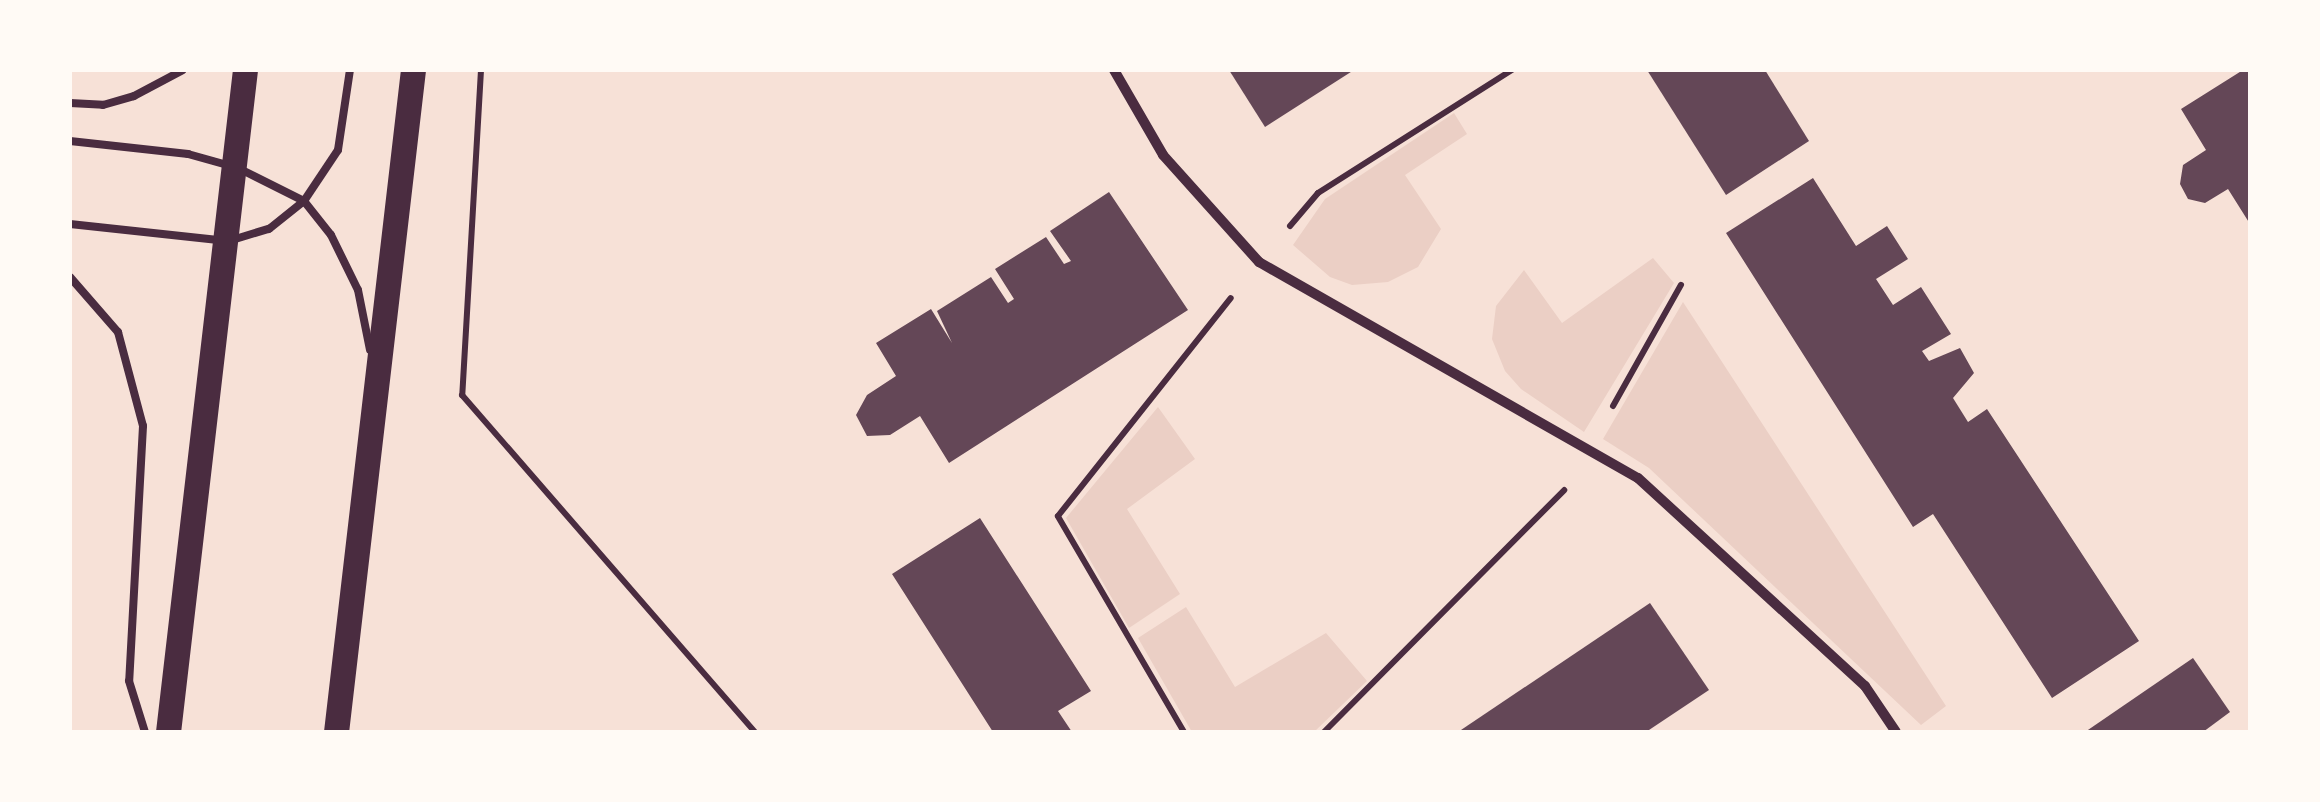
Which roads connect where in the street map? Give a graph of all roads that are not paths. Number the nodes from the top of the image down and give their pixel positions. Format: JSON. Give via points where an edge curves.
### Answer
{"nodes":[{"id":1,"x":183,"y":70,"type":"edge"},
{"id":2,"x":245,"y":70,"type":"edge"},
{"id":3,"x":350,"y":70,"type":"edge"},
{"id":4,"x":413,"y":70,"type":"edge"},
{"id":5,"x":1114,"y":70,"type":"edge"},
{"id":6,"x":70,"y":103,"type":"edge"},
{"id":7,"x":70,"y":141,"type":"edge"},
{"id":8,"x":238,"y":168,"type":"junction"},
{"id":9,"x":304,"y":201,"type":"junction"},
{"id":10,"x":70,"y":224,"type":"edge"},
{"id":11,"x":228,"y":241,"type":"junction"},
{"id":12,"x":70,"y":277,"type":"edge"},
{"id":13,"x":374,"y":436,"type":"junction"},
{"id":14,"x":144,"y":732,"type":"edge"},
{"id":15,"x":168,"y":732,"type":"edge"},
{"id":16,"x":336,"y":732,"type":"edge"},
{"id":17,"x":1896,"y":732,"type":"edge"}],
"edges":[{"from":1,"to":6,"type":"lane","via":[[134,96],[103,105]]},
{"from":2,"to":8,"type":"main road"},
{"from":3,"to":9,"type":"lane","via":[[338,150]]},
{"from":4,"to":13,"type":"main road"},
{"from":5,"to":17,"type":"street","via":[[1163,155],[1259,262],[1638,478],[1865,686]]},
{"from":7,"to":8,"type":"lane","via":[[188,154]]},
{"from":8,"to":9,"type":"lane"},
{"from":8,"to":11,"type":"main road"},
{"from":9,"to":11,"type":"lane","via":[[269,229]]},
{"from":9,"to":13,"type":"lane","via":[[332,235],[358,290],[370,347]]},
{"from":10,"to":11,"type":"lane"},
{"from":11,"to":15,"type":"main road"},
{"from":12,"to":14,"type":"lane","via":[[118,332],[142,426],[129,681]]},
{"from":13,"to":16,"type":"main road"}]}
